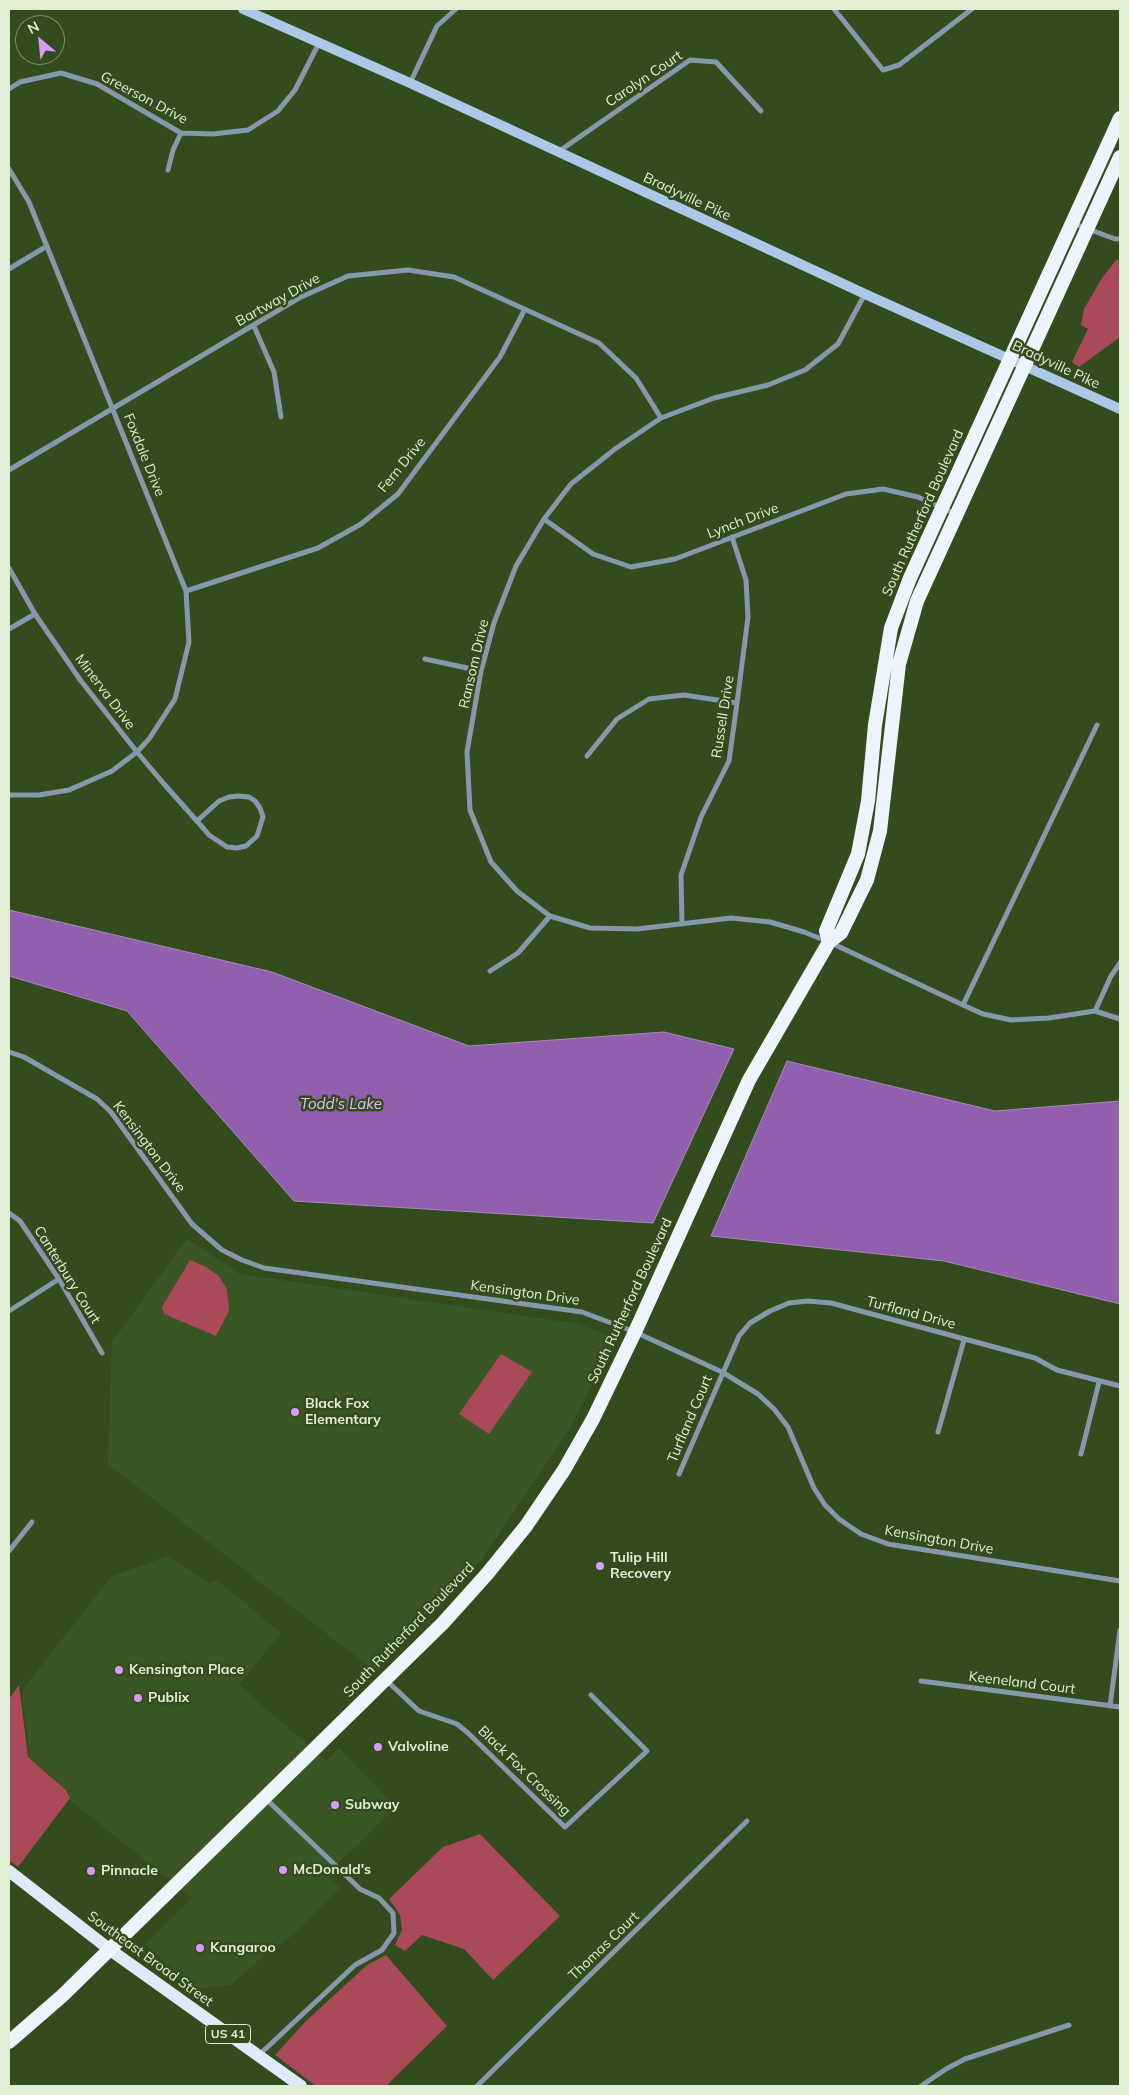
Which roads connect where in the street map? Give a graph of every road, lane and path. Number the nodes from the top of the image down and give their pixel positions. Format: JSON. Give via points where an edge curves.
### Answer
{"nodes":[{"id":1,"x":243,"y":9,"type":"edge"},
{"id":2,"x":456,"y":9,"type":"edge"},
{"id":3,"x":834,"y":9,"type":"edge"},
{"id":4,"x":972,"y":9,"type":"edge"},
{"id":5,"x":319,"y":43,"type":"junction"},
{"id":6,"x":410,"y":83,"type":"junction"},
{"id":7,"x":9,"y":89,"type":"edge"},
{"id":8,"x":761,"y":110,"type":"dead end"},
{"id":9,"x":1120,"y":118,"type":"edge"},
{"id":10,"x":181,"y":133,"type":"junction"},
{"id":11,"x":558,"y":152,"type":"junction"},
{"id":12,"x":1120,"y":157,"type":"edge"},
{"id":13,"x":9,"y":169,"type":"edge"},
{"id":14,"x":168,"y":170,"type":"dead end"},
{"id":15,"x":1072,"y":223,"type":"junction"},
{"id":16,"x":1087,"y":229,"type":"junction"},
{"id":17,"x":1120,"y":239,"type":"edge"},
{"id":18,"x":47,"y":246,"type":"junction"},
{"id":19,"x":9,"y":269,"type":"edge"},
{"id":20,"x":865,"y":294,"type":"junction"},
{"id":21,"x":525,"y":309,"type":"junction"},
{"id":22,"x":254,"y":326,"type":"junction"},
{"id":23,"x":1010,"y":359,"type":"junction"},
{"id":24,"x":1025,"y":366,"type":"junction"},
{"id":25,"x":113,"y":409,"type":"junction"},
{"id":26,"x":1120,"y":409,"type":"edge"},
{"id":27,"x":281,"y":417,"type":"dead end"},
{"id":28,"x":661,"y":418,"type":"junction"},
{"id":29,"x":9,"y":470,"type":"edge"},
{"id":30,"x":942,"y":508,"type":"junction"},
{"id":31,"x":957,"y":515,"type":"junction"},
{"id":32,"x":544,"y":519,"type":"junction"},
{"id":33,"x":732,"y":537,"type":"junction"},
{"id":34,"x":9,"y":568,"type":"edge"},
{"id":35,"x":186,"y":591,"type":"junction"},
{"id":36,"x":35,"y":614,"type":"junction"},
{"id":37,"x":9,"y":629,"type":"edge"},
{"id":38,"x":425,"y":659,"type":"dead end"},
{"id":39,"x":481,"y":671,"type":"junction"},
{"id":40,"x":737,"y":703,"type":"junction"},
{"id":41,"x":1098,"y":724,"type":"dead end"},
{"id":42,"x":138,"y":752,"type":"junction"},
{"id":43,"x":587,"y":756,"type":"dead end"},
{"id":44,"x":9,"y":795,"type":"edge"},
{"id":45,"x":196,"y":821,"type":"junction"},
{"id":46,"x":550,"y":916,"type":"junction"},
{"id":47,"x":682,"y":924,"type":"junction"},
{"id":48,"x":828,"y":942,"type":"junction"},
{"id":49,"x":1120,"y":963,"type":"edge"},
{"id":50,"x":490,"y":971,"type":"dead end"},
{"id":51,"x":963,"y":1005,"type":"junction"},
{"id":52,"x":1095,"y":1011,"type":"junction"},
{"id":53,"x":1120,"y":1019,"type":"edge"},
{"id":54,"x":9,"y":1052,"type":"edge"},
{"id":55,"x":9,"y":1213,"type":"edge"},
{"id":56,"x":59,"y":1279,"type":"junction"},
{"id":57,"x":9,"y":1311,"type":"edge"},
{"id":58,"x":634,"y":1332,"type":"junction"},
{"id":59,"x":964,"y":1340,"type":"junction"},
{"id":60,"x":102,"y":1353,"type":"dead end"},
{"id":61,"x":722,"y":1372,"type":"junction"},
{"id":62,"x":1099,"y":1382,"type":"junction"},
{"id":63,"x":1120,"y":1386,"type":"edge"},
{"id":64,"x":938,"y":1432,"type":"dead end"},
{"id":65,"x":1082,"y":1454,"type":"dead end"},
{"id":66,"x":679,"y":1474,"type":"dead end"},
{"id":67,"x":32,"y":1522,"type":"dead end"},
{"id":68,"x":9,"y":1551,"type":"edge"},
{"id":69,"x":1120,"y":1580,"type":"edge"},
{"id":70,"x":1120,"y":1630,"type":"edge"},
{"id":71,"x":385,"y":1680,"type":"junction"},
{"id":72,"x":921,"y":1681,"type":"dead end"},
{"id":73,"x":592,"y":1695,"type":"dead end"},
{"id":74,"x":1110,"y":1706,"type":"junction"},
{"id":75,"x":1120,"y":1707,"type":"edge"},
{"id":76,"x":264,"y":1798,"type":"junction"},
{"id":77,"x":747,"y":1821,"type":"dead end"},
{"id":78,"x":9,"y":1871,"type":"edge"},
{"id":79,"x":108,"y":1949,"type":"junction"},
{"id":80,"x":1069,"y":2025,"type":"dead end"},
{"id":81,"x":9,"y":2042,"type":"edge"},
{"id":82,"x":259,"y":2056,"type":"junction"},
{"id":83,"x":301,"y":2086,"type":"edge"},
{"id":84,"x":477,"y":2086,"type":"edge"},
{"id":85,"x":921,"y":2086,"type":"edge"}],
"edges":[{"from":1,"to":5,"type":"main road","name":"Bradyville Pike"},
{"from":2,"to":6,"type":"street","via":[[437,26]]},
{"from":3,"to":4,"type":"street","via":[[883,70],[899,65]]},
{"from":5,"to":6,"type":"main road","name":"Bradyville Pike"},
{"from":5,"to":10,"type":"street","name":"Greerson Drive","via":[[295,90],[278,111],[256,126],[213,134]]},
{"from":6,"to":11,"type":"main road","name":"Bradyville Pike"},
{"from":7,"to":10,"type":"street","name":"Greerson Drive","via":[[20,82],[61,73],[97,84]]},
{"from":8,"to":11,"type":"street","name":"Carolyn Court","via":[[716,62],[690,60]]},
{"from":9,"to":15,"type":"highway","name":"South Rutherford Boulevard"},
{"from":10,"to":14,"type":"street"},
{"from":11,"to":20,"type":"main road","name":"Bradyville Pike"},
{"from":12,"to":16,"type":"highway","name":"South Rutherford Boulevard"},
{"from":13,"to":18,"type":"street","name":"Foxdale Drive","via":[[29,202]]},
{"from":15,"to":16,"type":"street"},
{"from":15,"to":23,"type":"highway","name":"South Rutherford Boulevard"},
{"from":16,"to":17,"type":"street"},
{"from":16,"to":24,"type":"highway","name":"South Rutherford Boulevard"},
{"from":18,"to":19,"type":"street"},
{"from":18,"to":25,"type":"street","name":"Foxdale Drive"},
{"from":20,"to":23,"type":"main road","name":"Bradyville Pike"},
{"from":20,"to":28,"type":"street","name":"Ransom Drive","via":[[838,344],[805,370],[768,385],[714,398]]},
{"from":21,"to":22,"type":"street","name":"Bartway Drive","via":[[454,277],[408,270],[348,276],[299,298]]},
{"from":21,"to":28,"type":"street","name":"Bartway Drive","via":[[599,343],[636,378]]},
{"from":21,"to":35,"type":"street","name":"Fern Drive","via":[[500,357],[398,494],[361,524],[318,548]]},
{"from":22,"to":25,"type":"street","name":"Bartway Drive"},
{"from":22,"to":27,"type":"street","via":[[274,372]]},
{"from":23,"to":24,"type":"main road","name":"Bradyville Pike"},
{"from":23,"to":30,"type":"highway","name":"South Rutherford Boulevard"},
{"from":24,"to":26,"type":"main road","name":"Bradyville Pike"},
{"from":24,"to":31,"type":"highway","name":"South Rutherford Boulevard"},
{"from":25,"to":29,"type":"street","name":"Bartway Drive"},
{"from":25,"to":35,"type":"street","name":"Foxdale Drive"},
{"from":28,"to":32,"type":"street","name":"Ransom Drive","via":[[571,484]]},
{"from":30,"to":31,"type":"street","name":"Lynch Drive"},
{"from":30,"to":33,"type":"street","name":"Lynch Drive","via":[[918,497],[883,489],[846,494]]},
{"from":30,"to":48,"type":"highway","name":"South Rutherford Boulevard","via":[[891,628],[858,854],[826,931]]},
{"from":31,"to":48,"type":"highway","name":"South Rutherford Boulevard","via":[[917,601],[899,664],[880,831],[866,880],[840,933]]},
{"from":32,"to":33,"type":"street","name":"Lynch Drive","via":[[593,554],[631,567],[675,559]]},
{"from":32,"to":39,"type":"street","name":"Ransom Drive","via":[[516,566],[494,623]]},
{"from":33,"to":40,"type":"street","name":"Russell Drive","via":[[746,580],[748,618]]},
{"from":34,"to":36,"type":"street","name":"Minerva Drive"},
{"from":35,"to":42,"type":"street","name":"Foxdale Drive","via":[[189,642],[175,699]]},
{"from":36,"to":37,"type":"street"},
{"from":36,"to":42,"type":"street","name":"Minerva Drive","via":[[81,681]]},
{"from":38,"to":39,"type":"street"},
{"from":39,"to":46,"type":"street","name":"Ransom Drive","via":[[467,752],[470,810],[491,862],[517,892]]},
{"from":40,"to":43,"type":"street","via":[[684,695],[649,699],[617,719]]},
{"from":40,"to":47,"type":"street","name":"Russell Drive","via":[[729,761],[700,817],[681,875]]},
{"from":41,"to":51,"type":"street"},
{"from":42,"to":44,"type":"street","name":"Foxdale Drive","via":[[112,771],[69,790]]},
{"from":42,"to":45,"type":"street","name":"Minerva Drive"},
{"from":45,"to":45,"type":"street","name":"Minerva Drive","via":[[219,801],[238,796],[255,801],[263,817],[255,839],[237,848],[218,843]]},
{"from":46,"to":47,"type":"street","name":"Ransom Drive","via":[[590,928],[637,929]]},
{"from":46,"to":50,"type":"street","via":[[518,953]]},
{"from":47,"to":48,"type":"street","name":"Ransom Drive","via":[[731,918],[770,922]]},
{"from":48,"to":51,"type":"street","name":"Ransom Drive"},
{"from":48,"to":58,"type":"highway","name":"South Rutherford Boulevard","via":[[749,1080]]},
{"from":49,"to":52,"type":"street"},
{"from":51,"to":52,"type":"street","name":"Ransom Drive","via":[[1011,1020]]},
{"from":52,"to":53,"type":"street"},
{"from":54,"to":58,"type":"street","name":"Kensington Drive","via":[[24,1057],[97,1099],[111,1112],[192,1224],[222,1250],[242,1260],[264,1268],[582,1312]]},
{"from":55,"to":56,"type":"street","name":"Canterbury Court","via":[[20,1221]]},
{"from":56,"to":57,"type":"street"},
{"from":56,"to":60,"type":"street","name":"Canterbury Court"},
{"from":58,"to":61,"type":"street","name":"Kensington Drive"},
{"from":58,"to":71,"type":"highway","name":"South Rutherford Boulevard","via":[[593,1419],[526,1526],[449,1616]]},
{"from":59,"to":61,"type":"street","name":"Turfland Drive","via":[[831,1303],[789,1303],[750,1323],[739,1336]]},
{"from":59,"to":62,"type":"street","name":"Turfland Drive","via":[[1035,1358],[1057,1370]]},
{"from":59,"to":64,"type":"street"},
{"from":61,"to":66,"type":"street","name":"Turfland Court"},
{"from":61,"to":69,"type":"street","name":"Kensington Drive","via":[[758,1394],[774,1409],[788,1427],[814,1488],[825,1505],[861,1534],[888,1544]]},
{"from":62,"to":63,"type":"street","name":"Turfland Drive"},
{"from":62,"to":65,"type":"street"},
{"from":67,"to":68,"type":"street"},
{"from":70,"to":74,"type":"street"},
{"from":71,"to":73,"type":"street","name":"Black Fox Crossing","via":[[419,1711],[457,1724],[565,1827],[647,1751]]},
{"from":71,"to":76,"type":"highway","name":"South Rutherford Boulevard"},
{"from":72,"to":74,"type":"street","name":"Keeneland Court"},
{"from":74,"to":75,"type":"street","name":"Keeneland Court"},
{"from":76,"to":79,"type":"highway","name":"South Rutherford Boulevard"},
{"from":76,"to":82,"type":"street","via":[[360,1889],[379,1898],[393,1912],[394,1933],[382,1950],[354,1965]]},
{"from":77,"to":84,"type":"street","name":"Thomas Court"},
{"from":78,"to":79,"type":"main road","name":"Southeast Broad Street","number":"US 41"},
{"from":79,"to":81,"type":"highway","name":"South Rutherford Boulevard","via":[[62,1996]]},
{"from":79,"to":82,"type":"main road","name":"Southeast Broad Street","number":"US 41"},
{"from":80,"to":85,"type":"street","via":[[965,2058]]},
{"from":82,"to":83,"type":"main road","name":"Southeast Broad Street","number":"US 41"}]}
